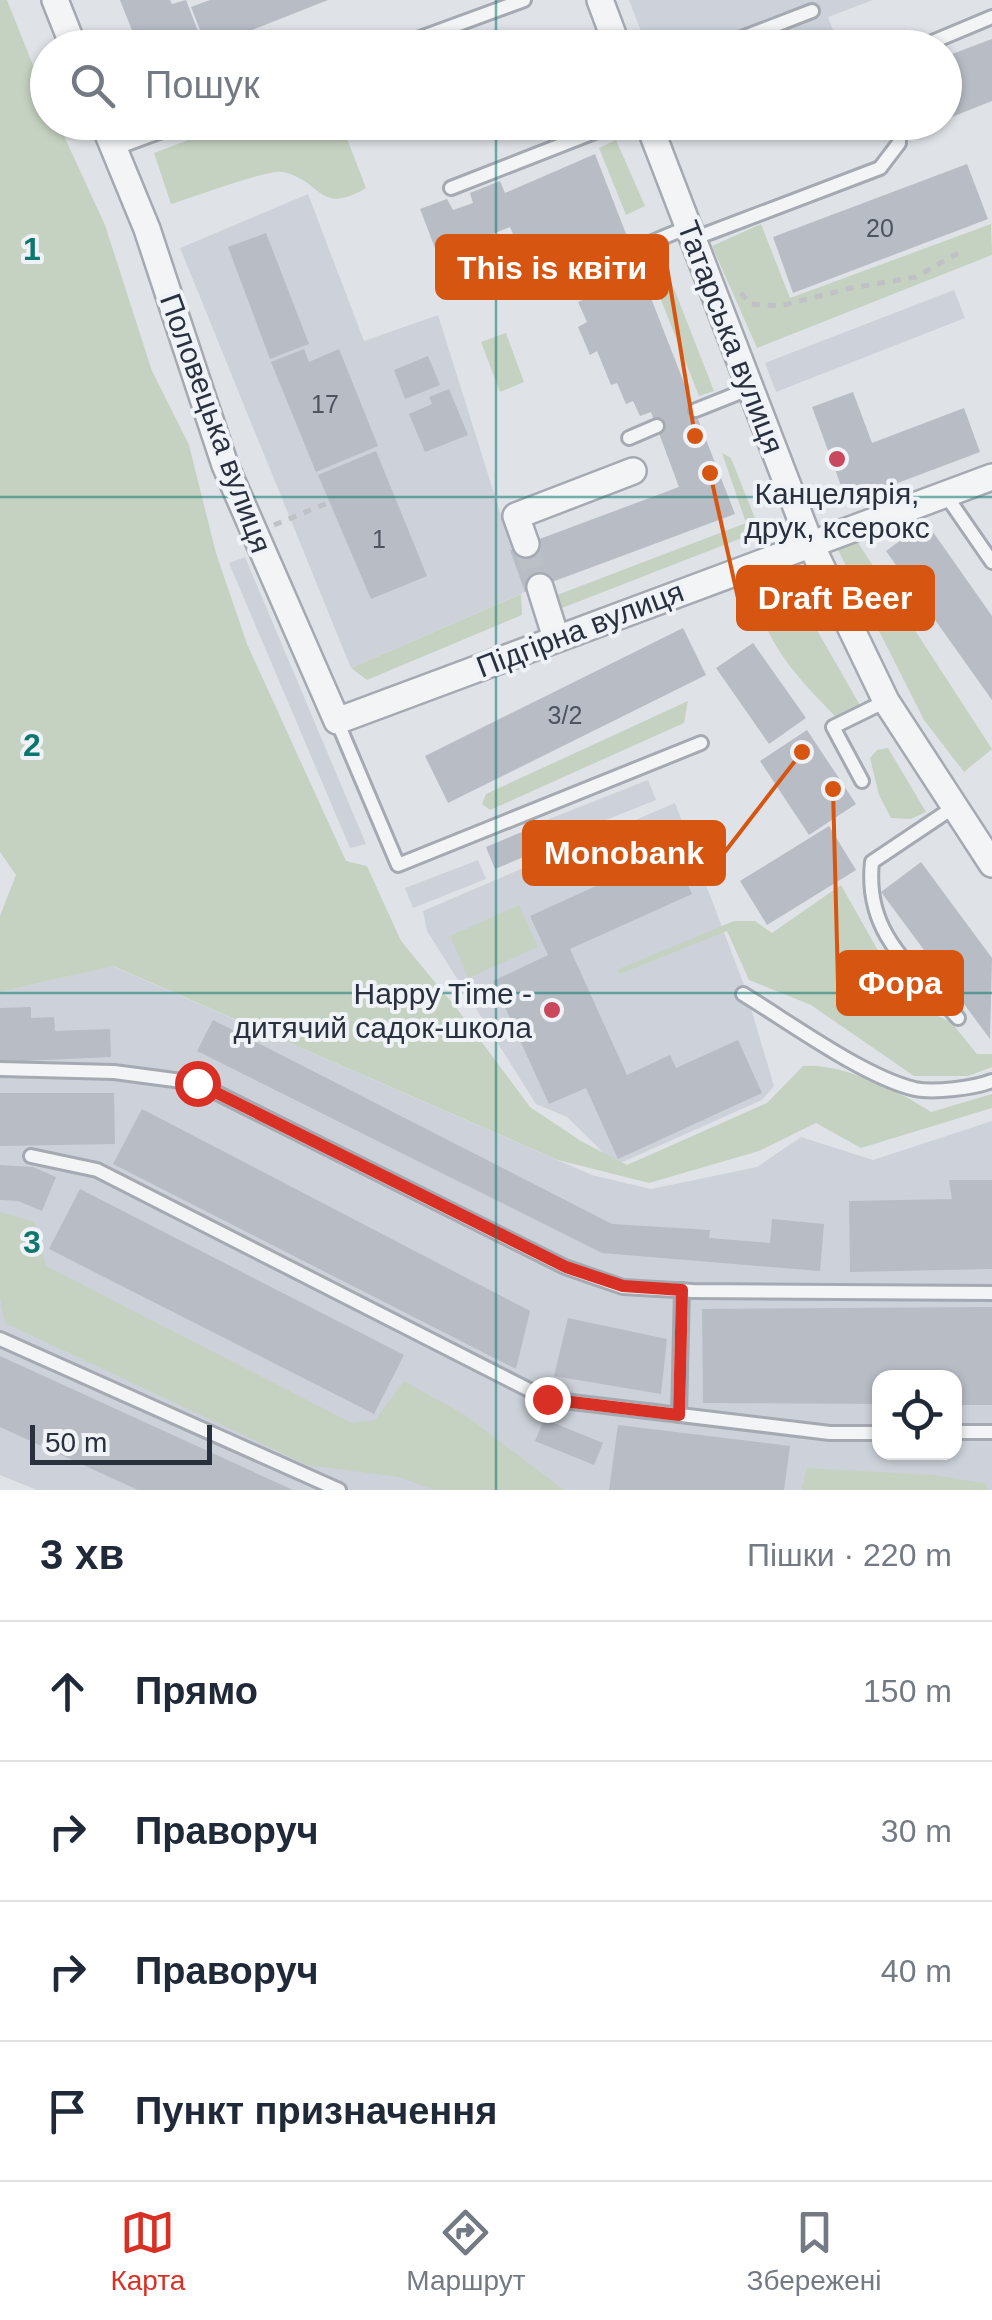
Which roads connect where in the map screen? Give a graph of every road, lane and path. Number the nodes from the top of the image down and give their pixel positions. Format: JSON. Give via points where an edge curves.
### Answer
{"nodes":[{"id":1,"x":55,"y":0,"type":"edge"},
{"id":2,"x":524,"y":0,"type":"edge"},
{"id":3,"x":600,"y":0,"type":"edge"},
{"id":4,"x":812,"y":11,"type":"dead end"},
{"id":5,"x":992,"y":17,"type":"edge"},
{"id":6,"x":67,"y":30,"type":"edge"},
{"id":7,"x":442,"y":30,"type":"edge"},
{"id":8,"x":611,"y":30,"type":"edge"},
{"id":9,"x":763,"y":30,"type":"edge"},
{"id":10,"x":961,"y":30,"type":"edge"},
{"id":11,"x":110,"y":140,"type":"edge"},
{"id":12,"x":138,"y":140,"type":"edge"},
{"id":13,"x":574,"y":140,"type":"edge"},
{"id":14,"x":655,"y":140,"type":"edge"},
{"id":15,"x":900,"y":140,"type":"edge"},
{"id":16,"x":114,"y":149,"type":"junction"},
{"id":17,"x":451,"y":188,"type":"dead end"},
{"id":18,"x":691,"y":233,"type":"junction"},
{"id":19,"x":632,"y":250,"type":"dead end"},
{"id":20,"x":958,"y":253,"type":"dead end"},
{"id":21,"x":581,"y":271,"type":"dead end"},
{"id":22,"x":556,"y":281,"type":"dead end"},
{"id":23,"x":731,"y":282,"type":"dead end"},
{"id":24,"x":751,"y":388,"type":"junction"},
{"id":25,"x":696,"y":410,"type":"dead end"},
{"id":26,"x":656,"y":426,"type":"dead end"},
{"id":27,"x":629,"y":438,"type":"dead end"},
{"id":28,"x":634,"y":472,"type":"dead end"},
{"id":29,"x":992,"y":477,"type":"edge"},
{"id":30,"x":944,"y":494,"type":"junction"},
{"id":31,"x":330,"y":502,"type":"dead end"},
{"id":32,"x":271,"y":526,"type":"dead end"},
{"id":33,"x":810,"y":543,"type":"junction"},
{"id":34,"x":526,"y":544,"type":"tunnel mouth"},
{"id":35,"x":992,"y":562,"type":"edge"},
{"id":36,"x":540,"y":587,"type":"tunnel mouth"},
{"id":37,"x":556,"y":638,"type":"junction"},
{"id":38,"x":886,"y":701,"type":"junction"},
{"id":39,"x":336,"y":721,"type":"junction"},
{"id":40,"x":701,"y":744,"type":"dead end"},
{"id":41,"x":862,"y":781,"type":"dead end"},
{"id":42,"x":954,"y":807,"type":"junction"},
{"id":43,"x":992,"y":864,"type":"edge"},
{"id":44,"x":742,"y":994,"type":"dead end"},
{"id":45,"x":958,"y":1018,"type":"dead end"},
{"id":46,"x":0,"y":1069,"type":"edge"},
{"id":47,"x":992,"y":1081,"type":"edge"},
{"id":48,"x":31,"y":1156,"type":"dead end"},
{"id":49,"x":682,"y":1290,"type":"junction"},
{"id":50,"x":992,"y":1293,"type":"edge"},
{"id":51,"x":0,"y":1339,"type":"edge"},
{"id":52,"x":679,"y":1415,"type":"junction"},
{"id":53,"x":962,"y":1432,"type":"edge"},
{"id":54,"x":992,"y":1432,"type":"edge"},
{"id":55,"x":872,"y":1433,"type":"edge"},
{"id":56,"x":340,"y":1490,"type":"edge"}],
"edges":[{"from":1,"to":6,"type":"street"},
{"from":2,"to":7,"type":"lane"},
{"from":3,"to":8,"type":"street"},
{"from":4,"to":9,"type":"lane"},
{"from":5,"to":10,"type":"lane"},
{"from":11,"to":16,"type":"street","name":"Половецька вулиця"},
{"from":12,"to":16,"type":"lane"},
{"from":13,"to":17,"type":"lane"},
{"from":14,"to":18,"type":"street","name":"Татарська вулиця"},
{"from":15,"to":18,"type":"lane","via":[[880,168]]},
{"from":16,"to":39,"type":"street","name":"Половецька вулиця","via":[[225,464]]},
{"from":18,"to":19,"type":"lane"},
{"from":18,"to":24,"type":"street","name":"Татарська вулиця"},
{"from":20,"to":23,"type":"path","via":[[916,277],[780,306],[750,304]]},
{"from":21,"to":22,"type":"lane"},
{"from":24,"to":25,"type":"lane"},
{"from":24,"to":33,"type":"street","name":"Татарська вулиця"},
{"from":26,"to":27,"type":"lane"},
{"from":28,"to":34,"type":"street","via":[[516,516]]},
{"from":29,"to":30,"type":"street","name":"Підгірна вулиця"},
{"from":30,"to":33,"type":"street","name":"Підгірна вулиця"},
{"from":30,"to":35,"type":"lane"},
{"from":31,"to":32,"type":"path"},
{"from":33,"to":37,"type":"street","name":"Підгірна вулиця"},
{"from":33,"to":38,"type":"street","name":"Татарська вулиця"},
{"from":36,"to":37,"type":"street"},
{"from":37,"to":39,"type":"street","name":"Підгірна вулиця"},
{"from":38,"to":41,"type":"lane","via":[[833,726]]},
{"from":38,"to":42,"type":"street","name":"Татарська вулиця"},
{"from":39,"to":40,"type":"lane","via":[[398,865]]},
{"from":42,"to":43,"type":"street","name":"Татарська вулиця"},
{"from":42,"to":45,"type":"lane","via":[[872,862],[869,891],[884,936]]},
{"from":44,"to":47,"type":"lane","via":[[862,1066],[916,1090]]},
{"from":46,"to":49,"type":"lane","via":[[114,1072],[197,1083],[566,1267],[623,1286]]},
{"from":48,"to":52,"type":"lane","via":[[97,1170],[547,1399]]},
{"from":49,"to":50,"type":"lane"},
{"from":49,"to":52,"type":"lane"},
{"from":51,"to":56,"type":"lane"},
{"from":52,"to":55,"type":"lane"},
{"from":53,"to":54,"type":"lane"}]}
